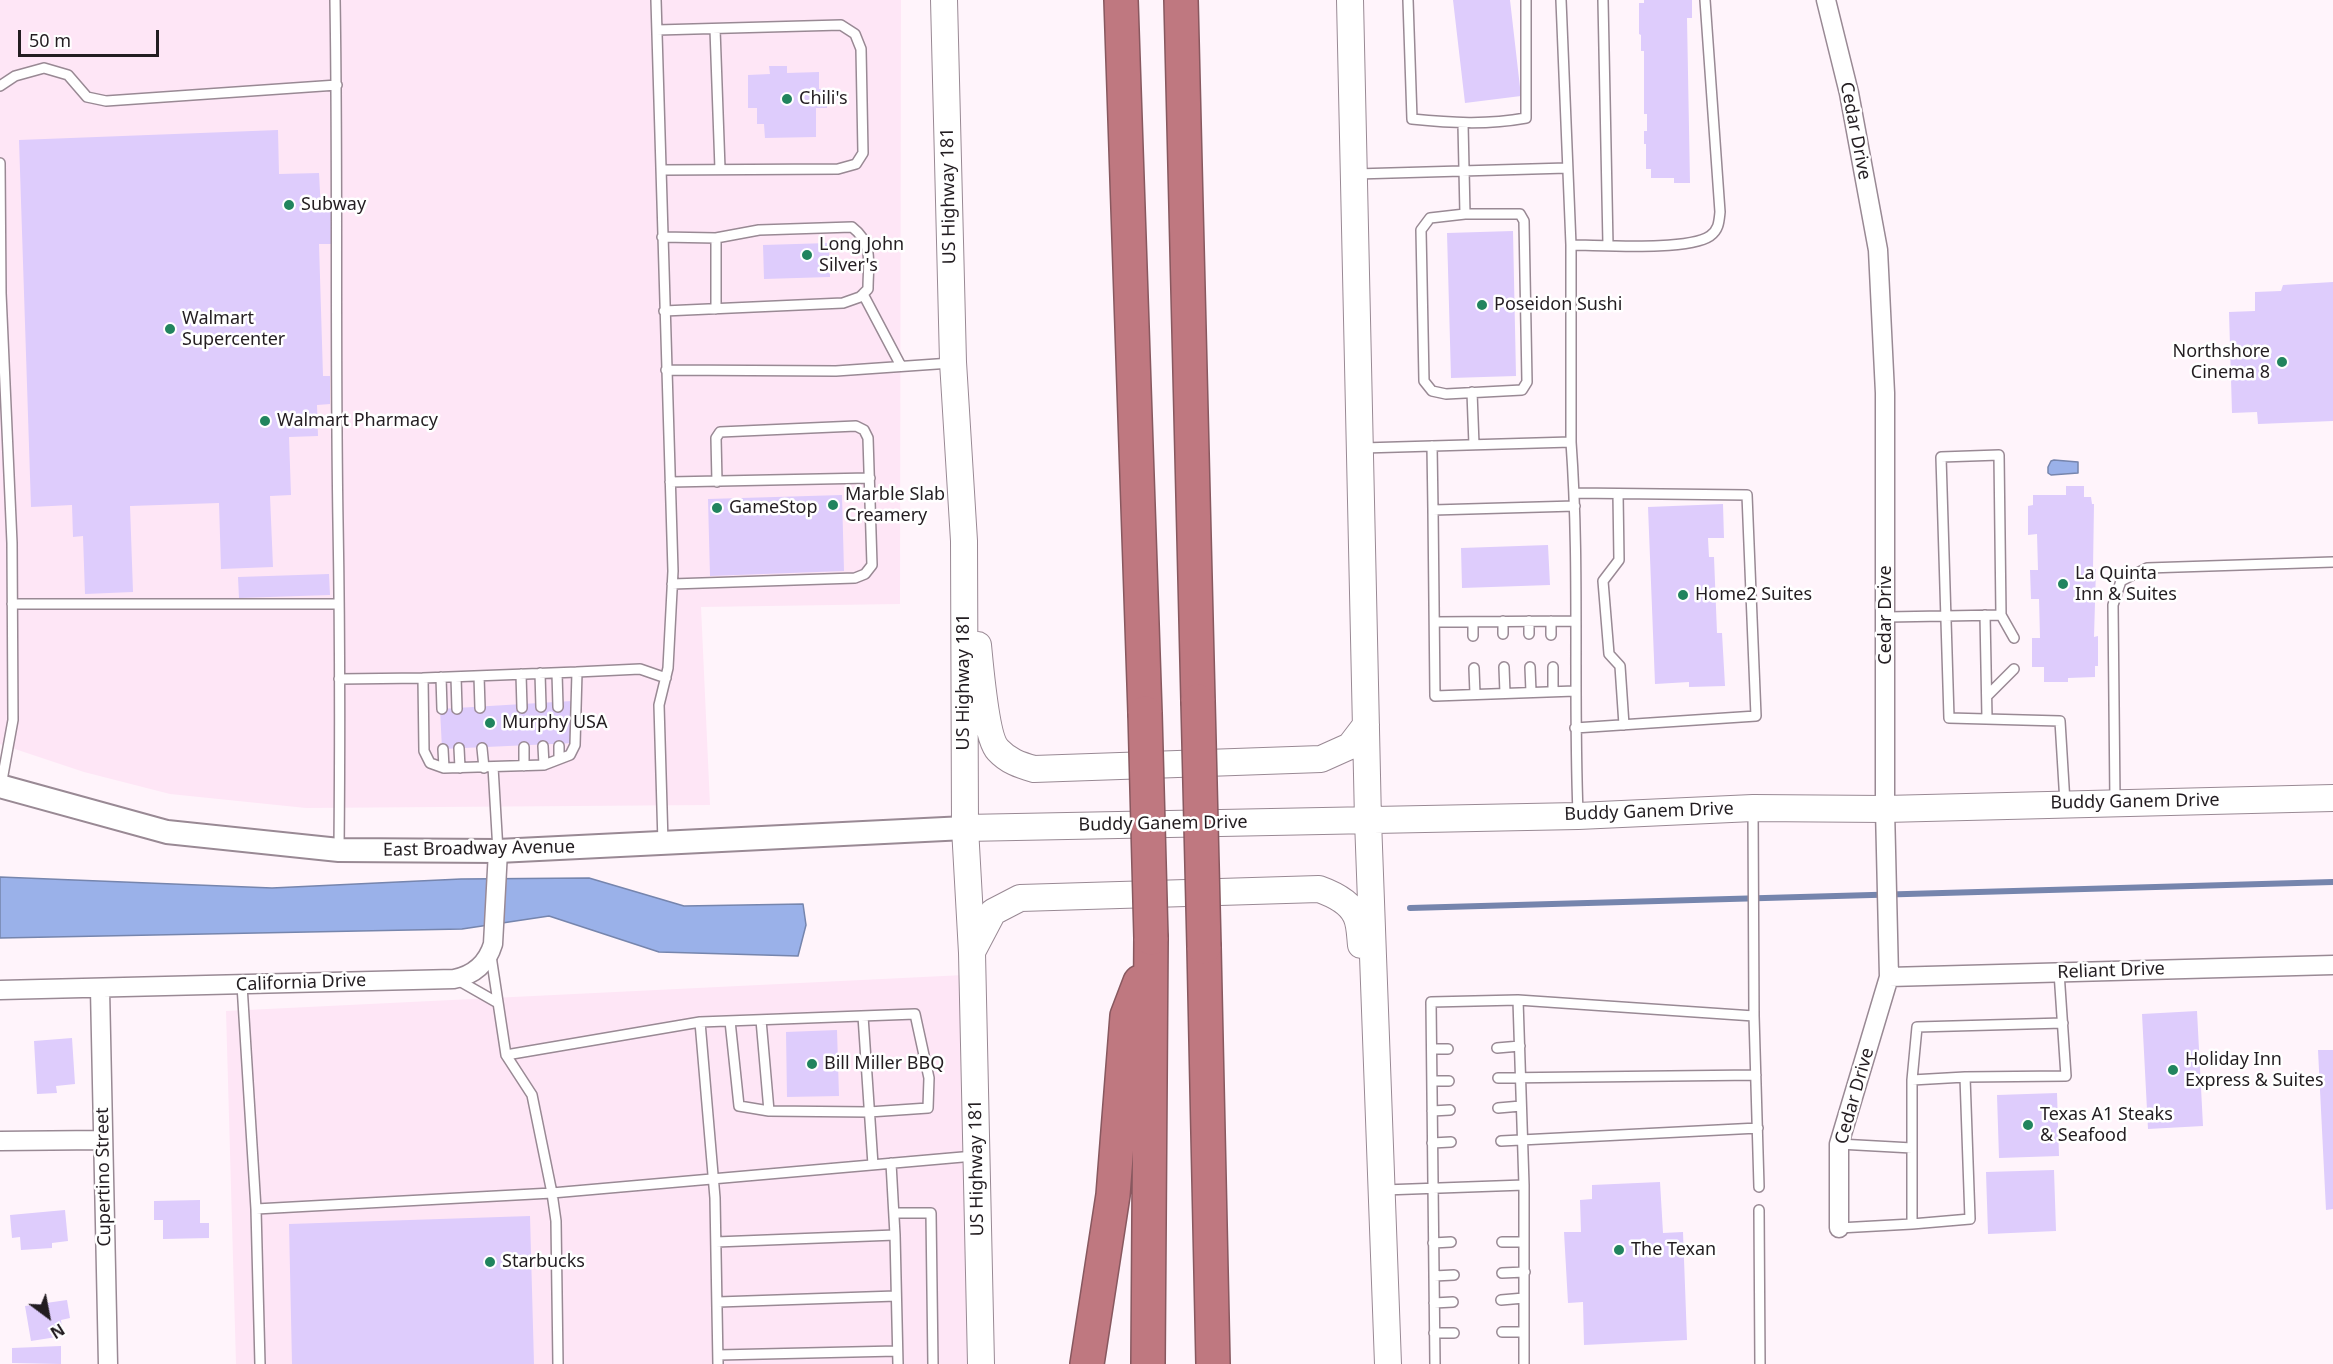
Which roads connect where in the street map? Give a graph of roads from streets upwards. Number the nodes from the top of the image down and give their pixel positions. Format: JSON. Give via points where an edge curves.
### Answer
{"nodes":[{"id":1,"x":944,"y":0,"type":"edge"},
{"id":2,"x":1121,"y":0,"type":"edge"},
{"id":3,"x":1181,"y":0,"type":"edge"},
{"id":4,"x":1350,"y":0,"type":"edge"},
{"id":5,"x":1826,"y":0,"type":"edge"},
{"id":6,"x":964,"y":541,"type":"junction"},
{"id":7,"x":1366,"y":725,"type":"junction"},
{"id":8,"x":1,"y":786,"type":"edge"},
{"id":9,"x":2333,"y":798,"type":"edge"},
{"id":10,"x":1885,"y":809,"type":"junction"},
{"id":11,"x":1368,"y":820,"type":"junction"},
{"id":12,"x":965,"y":828,"type":"junction"},
{"id":13,"x":498,"y":851,"type":"junction"},
{"id":14,"x":1150,"y":947,"type":"junction"},
{"id":15,"x":972,"y":953,"type":"junction"},
{"id":16,"x":2333,"y":965,"type":"edge"},
{"id":17,"x":1889,"y":977,"type":"junction"},
{"id":18,"x":100,"y":989,"type":"junction"},
{"id":19,"x":0,"y":990,"type":"edge"},
{"id":20,"x":1376,"y":1046,"type":"junction"},
{"id":21,"x":102,"y":1140,"type":"junction"},
{"id":22,"x":0,"y":1141,"type":"edge"},
{"id":23,"x":1839,"y":1228,"type":"road end"},
{"id":24,"x":108,"y":1364,"type":"edge"},
{"id":25,"x":981,"y":1364,"type":"edge"},
{"id":26,"x":1087,"y":1364,"type":"edge"},
{"id":27,"x":1148,"y":1364,"type":"edge"},
{"id":28,"x":1213,"y":1364,"type":"edge"},
{"id":29,"x":1388,"y":1364,"type":"edge"}],
"edges":[{"from":1,"to":6,"type":"main road","name":"US Highway 181","via":[[953,362]]},
{"from":2,"to":14,"type":"highway","bridge":true},
{"from":3,"to":28,"type":"highway","bridge":true},
{"from":4,"to":7,"type":"main road"},
{"from":5,"to":10,"type":"street","name":"Cedar Drive","via":[[1849,93],[1878,250],[1885,393]]},
{"from":6,"to":7,"type":"main road","via":[[988,720],[996,748],[1016,764],[1034,769],[1321,759],[1350,746]]},
{"from":6,"to":12,"type":"main road","name":"US Highway 181"},
{"from":7,"to":11,"type":"main road"},
{"from":8,"to":13,"type":"street","name":"East Broadway Avenue","via":[[167,831],[339,850]]},
{"from":9,"to":10,"type":"main road","name":"Buddy Ganem Drive"},
{"from":10,"to":11,"type":"main road","name":"Buddy Ganem Drive","via":[[1754,808]]},
{"from":10,"to":17,"type":"street","name":"Cedar Drive"},
{"from":11,"to":12,"type":"main road","name":"Buddy Ganem Drive"},
{"from":11,"to":20,"type":"main road"},
{"from":12,"to":13,"type":"street","name":"East Broadway Avenue"},
{"from":12,"to":15,"type":"main road","name":"US Highway 181"},
{"from":13,"to":18,"type":"street","name":"California Drive","via":[[493,944],[490,954],[467,976]]},
{"from":14,"to":26,"type":"highway","via":[[1127,1016],[1113,1195]]},
{"from":14,"to":27,"type":"highway"},
{"from":15,"to":20,"type":"main road","via":[[993,912],[1020,898],[1319,889],[1339,898],[1357,917]]},
{"from":15,"to":25,"type":"main road","name":"US Highway 181"},
{"from":16,"to":17,"type":"street","name":"Reliant Drive"},
{"from":17,"to":23,"type":"street","name":"Cedar Drive","via":[[1839,1144]]},
{"from":18,"to":19,"type":"street","name":"California Drive"},
{"from":18,"to":21,"type":"street","name":"Cupertino Street"},
{"from":20,"to":29,"type":"main road"},
{"from":21,"to":22,"type":"street"},
{"from":21,"to":24,"type":"street","name":"Cupertino Street"}]}
